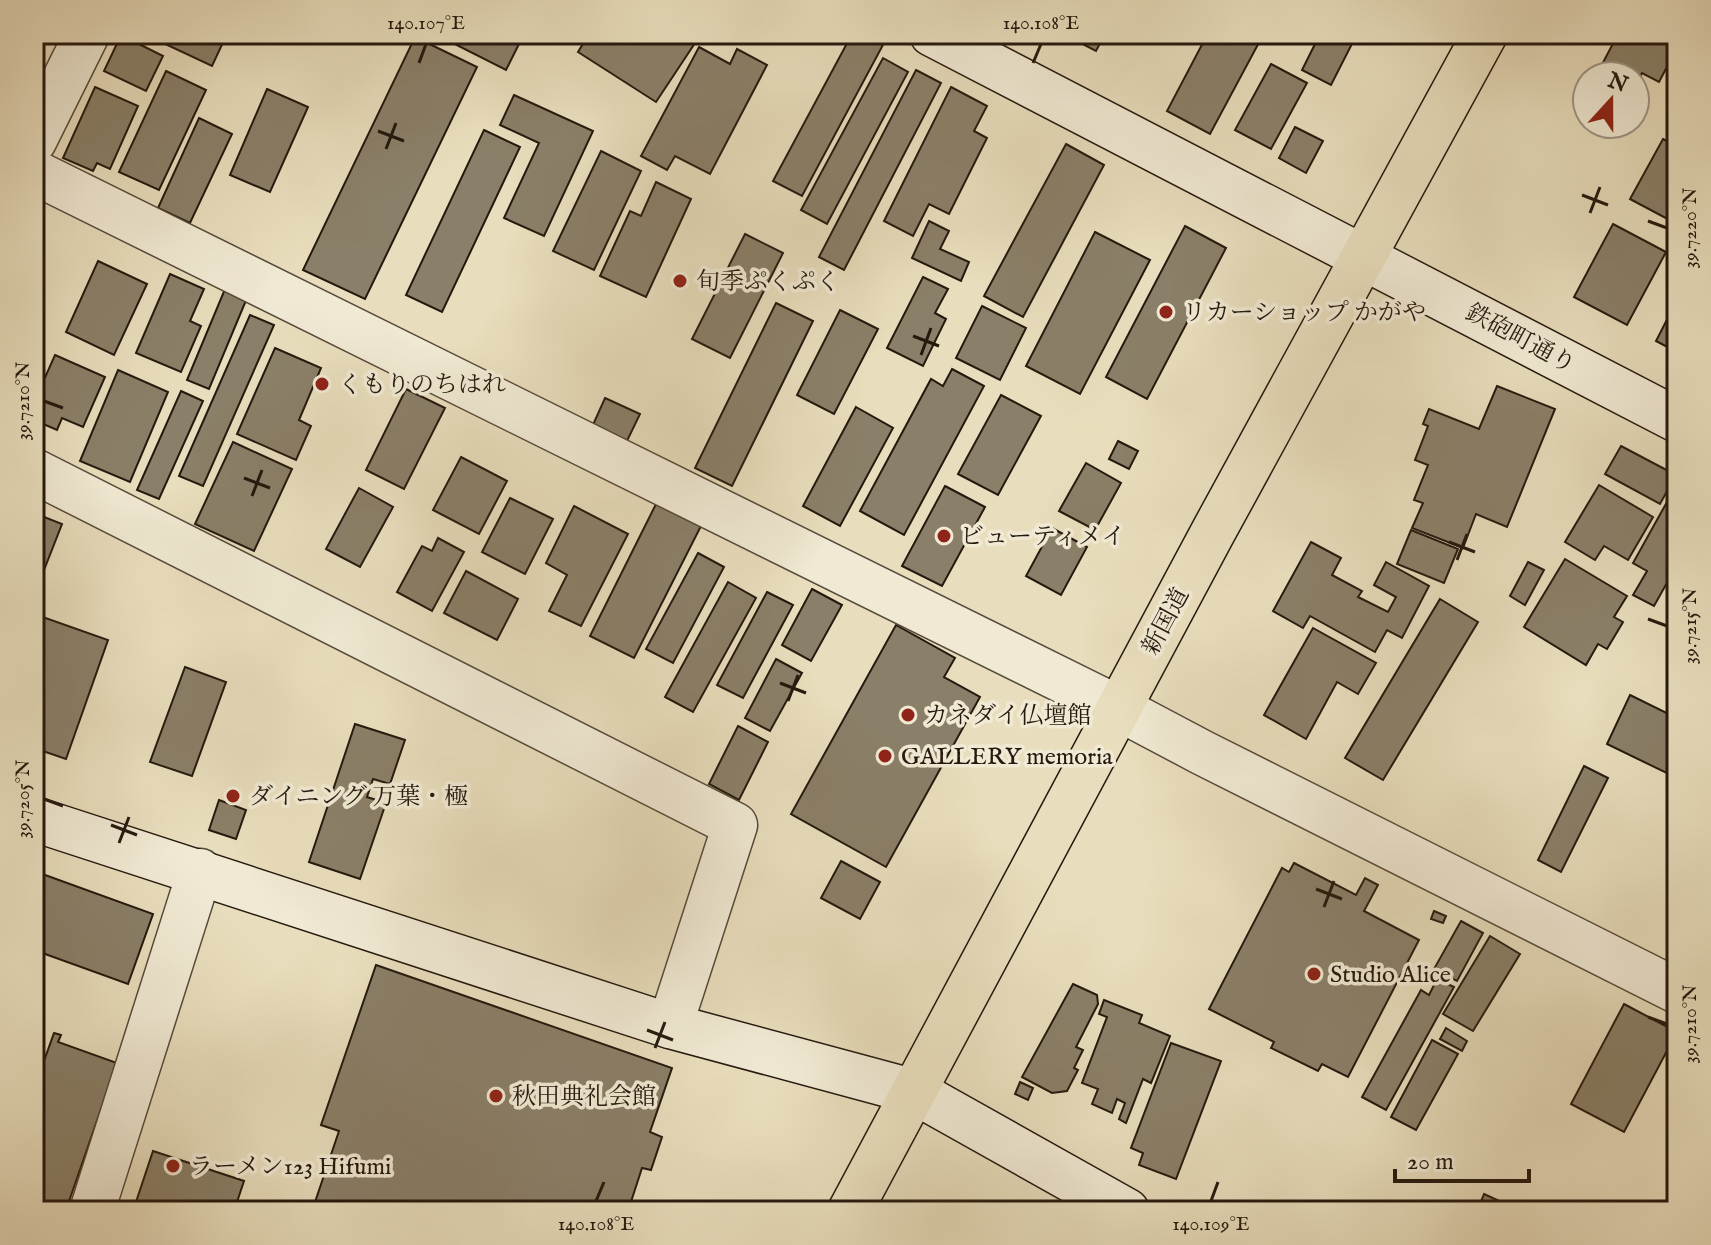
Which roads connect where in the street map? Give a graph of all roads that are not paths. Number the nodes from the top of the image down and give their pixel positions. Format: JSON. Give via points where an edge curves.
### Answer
{"nodes":[{"id":1,"x":87,"y":34,"type":"edge"},
{"id":2,"x":932,"y":34,"type":"edge"},
{"id":3,"x":1485,"y":34,"type":"edge"},
{"id":4,"x":34,"y":141,"type":"edge"},
{"id":5,"x":34,"y":172,"type":"edge"},
{"id":6,"x":1365,"y":257,"type":"junction"},
{"id":7,"x":1677,"y":420,"type":"edge"},
{"id":8,"x":34,"y":471,"type":"edge"},
{"id":9,"x":1118,"y":708,"type":"junction"},
{"id":10,"x":34,"y":819,"type":"edge"},
{"id":11,"x":200,"y":871,"type":"junction"},
{"id":12,"x":1677,"y":991,"type":"edge"},
{"id":13,"x":670,"y":1026,"type":"junction"},
{"id":14,"x":915,"y":1092,"type":"junction"},
{"id":15,"x":92,"y":1211,"type":"edge"},
{"id":16,"x":850,"y":1211,"type":"edge"},
{"id":17,"x":1127,"y":1211,"type":"edge"}],
"edges":[{"from":1,"to":4,"type":"street"},
{"from":2,"to":6,"type":"street","name":"鉄砲町通り"},
{"from":3,"to":6,"type":"main road","name":"新国道"},
{"from":5,"to":9,"type":"street"},
{"from":6,"to":7,"type":"street","name":"鉄砲町通り"},
{"from":6,"to":9,"type":"main road","name":"新国道"},
{"from":8,"to":13,"type":"street","via":[[735,825]]},
{"from":9,"to":12,"type":"street"},
{"from":9,"to":14,"type":"main road","name":"新国道"},
{"from":10,"to":11,"type":"street"},
{"from":11,"to":13,"type":"street"},
{"from":11,"to":15,"type":"street"},
{"from":13,"to":14,"type":"street"},
{"from":14,"to":16,"type":"main road","name":"新国道"},
{"from":14,"to":17,"type":"street"}]}
